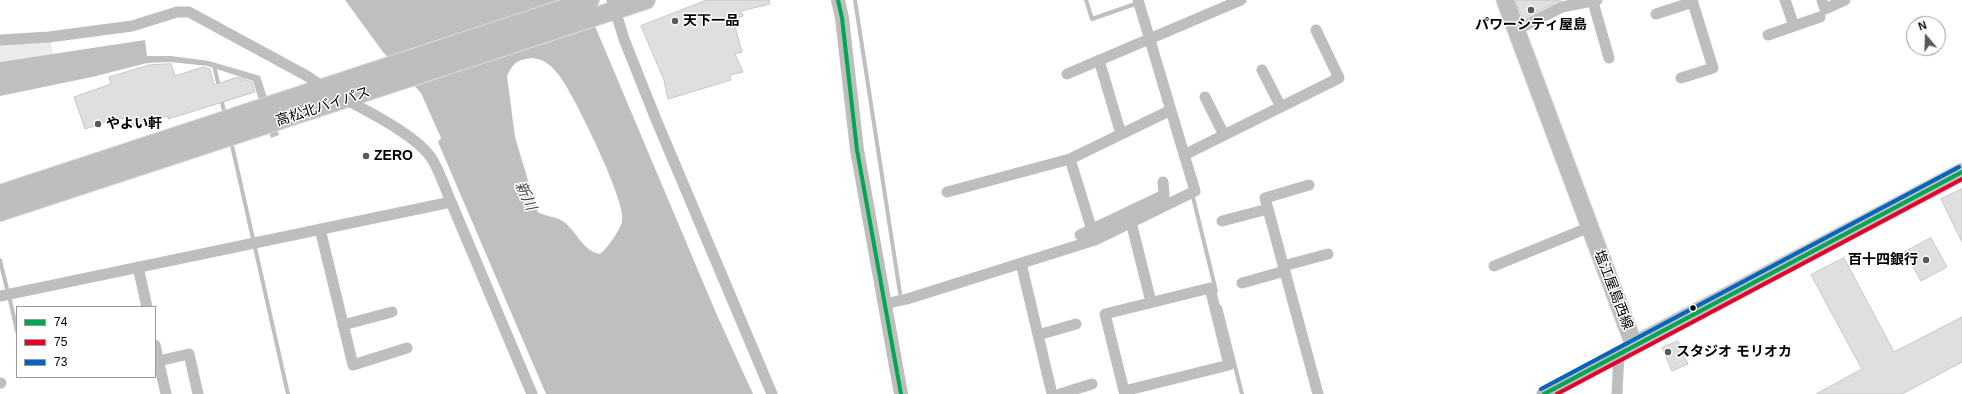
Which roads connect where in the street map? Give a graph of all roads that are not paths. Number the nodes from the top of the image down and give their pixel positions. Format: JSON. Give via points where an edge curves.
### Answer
{"nodes":[{"id":1,"x":590,"y":0,"type":"edge"},
{"id":2,"x":646,"y":0,"type":"edge"},
{"id":3,"x":838,"y":0,"type":"edge"},
{"id":4,"x":1138,"y":0,"type":"edge"},
{"id":5,"x":1241,"y":0,"type":"edge"},
{"id":6,"x":1505,"y":0,"type":"edge"},
{"id":7,"x":1785,"y":0,"type":"edge"},
{"id":8,"x":1822,"y":0,"type":"edge"},
{"id":9,"x":1845,"y":0,"type":"edge"},
{"id":10,"x":1595,"y":1,"type":"edge"},
{"id":11,"x":1692,"y":1,"type":"edge"},
{"id":12,"x":612,"y":7,"type":"edge"},
{"id":13,"x":1656,"y":14,"type":"dead end"},
{"id":14,"x":1820,"y":17,"type":"dead end"},
{"id":15,"x":1794,"y":26,"type":"junction"},
{"id":16,"x":1316,"y":30,"type":"dead end"},
{"id":17,"x":1516,"y":30,"type":"junction"},
{"id":18,"x":1768,"y":35,"type":"dead end"},
{"id":19,"x":1150,"y":39,"type":"junction"},
{"id":20,"x":0,"y":40,"type":"edge"},
{"id":21,"x":1609,"y":58,"type":"dead end"},
{"id":22,"x":1099,"y":60,"type":"junction"},
{"id":23,"x":1262,"y":70,"type":"dead end"},
{"id":24,"x":1066,"y":74,"type":"dead end"},
{"id":25,"x":1681,"y":78,"type":"dead end"},
{"id":26,"x":329,"y":86,"type":"junction"},
{"id":27,"x":1205,"y":97,"type":"dead end"},
{"id":28,"x":351,"y":98,"type":"junction"},
{"id":29,"x":1281,"y":107,"type":"junction"},
{"id":30,"x":1171,"y":110,"type":"junction"},
{"id":31,"x":1121,"y":134,"type":"junction"},
{"id":32,"x":1224,"y":135,"type":"junction"},
{"id":33,"x":1184,"y":155,"type":"junction"},
{"id":34,"x":1070,"y":159,"type":"junction"},
{"id":35,"x":1962,"y":172,"type":"edge"},
{"id":36,"x":1162,"y":182,"type":"dead end"},
{"id":37,"x":1309,"y":185,"type":"dead end"},
{"id":38,"x":947,"y":192,"type":"dead end"},
{"id":39,"x":0,"y":194,"type":"edge"},
{"id":40,"x":451,"y":202,"type":"junction"},
{"id":41,"x":1268,"y":209,"type":"junction"},
{"id":42,"x":0,"y":212,"type":"edge"},
{"id":43,"x":1222,"y":221,"type":"dead end"},
{"id":44,"x":1131,"y":222,"type":"junction"},
{"id":45,"x":1590,"y":227,"type":"junction"},
{"id":46,"x":320,"y":229,"type":"junction"},
{"id":47,"x":1080,"y":235,"type":"dead end"},
{"id":48,"x":1094,"y":235,"type":"junction"},
{"id":49,"x":1328,"y":254,"type":"dead end"},
{"id":50,"x":1021,"y":263,"type":"junction"},
{"id":51,"x":1494,"y":266,"type":"dead end"},
{"id":52,"x":138,"y":267,"type":"junction"},
{"id":53,"x":1284,"y":269,"type":"junction"},
{"id":54,"x":1242,"y":284,"type":"dead end"},
{"id":55,"x":0,"y":296,"type":"edge"},
{"id":56,"x":1151,"y":302,"type":"junction"},
{"id":57,"x":884,"y":304,"type":"junction"},
{"id":58,"x":147,"y":306,"type":"edge"},
{"id":59,"x":392,"y":312,"type":"dead end"},
{"id":60,"x":1076,"y":324,"type":"dead end"},
{"id":61,"x":343,"y":325,"type":"junction"},
{"id":62,"x":1038,"y":335,"type":"junction"},
{"id":63,"x":1634,"y":345,"type":"junction"},
{"id":64,"x":407,"y":348,"type":"dead end"},
{"id":65,"x":156,"y":350,"type":"edge"},
{"id":66,"x":1619,"y":353,"type":"junction"},
{"id":67,"x":158,"y":361,"type":"junction"},
{"id":68,"x":1092,"y":384,"type":"dead end"},
{"id":69,"x":1124,"y":392,"type":"edge"},
{"id":70,"x":166,"y":394,"type":"edge"},
{"id":71,"x":198,"y":394,"type":"edge"},
{"id":72,"x":532,"y":394,"type":"edge"},
{"id":73,"x":772,"y":394,"type":"edge"},
{"id":74,"x":901,"y":394,"type":"edge"},
{"id":75,"x":1052,"y":394,"type":"edge"},
{"id":76,"x":1060,"y":394,"type":"edge"},
{"id":77,"x":1318,"y":394,"type":"edge"},
{"id":78,"x":1544,"y":394,"type":"edge"},
{"id":79,"x":1617,"y":394,"type":"edge"}],
"edges":[{"from":1,"to":26,"type":"highway","name":"高松北バイパス"},
{"from":2,"to":12,"type":"highway","name":"高松北バイパス"},
{"from":3,"to":57,"type":"street","via":[[857,150]]},
{"from":4,"to":19,"type":"street"},
{"from":5,"to":19,"type":"street"},
{"from":6,"to":17,"type":"main road","name":"塩江屋島西線"},
{"from":7,"to":15,"type":"street"},
{"from":8,"to":9,"type":"street","via":[[1825,9]]},
{"from":10,"to":17,"type":"street","via":[[1562,7]]},
{"from":10,"to":21,"type":"street"},
{"from":11,"to":13,"type":"street"},
{"from":11,"to":25,"type":"street","via":[[1713,68]]},
{"from":12,"to":28,"type":"highway","name":"高松北バイパス"},
{"from":12,"to":73,"type":"street","via":[[655,117]]},
{"from":14,"to":15,"type":"street"},
{"from":15,"to":18,"type":"street"},
{"from":16,"to":29,"type":"street","via":[[1339,78]]},
{"from":17,"to":45,"type":"main road","name":"塩江屋島西線"},
{"from":19,"to":22,"type":"street"},
{"from":19,"to":30,"type":"street"},
{"from":20,"to":26,"type":"street","via":[[49,37],[132,26],[177,12],[189,12]]},
{"from":22,"to":24,"type":"street"},
{"from":22,"to":31,"type":"street"},
{"from":23,"to":29,"type":"street"},
{"from":26,"to":28,"type":"street"},
{"from":26,"to":39,"type":"highway","name":"高松北バイパス"},
{"from":27,"to":32,"type":"street"},
{"from":28,"to":40,"type":"street","via":[[416,141],[432,158]]},
{"from":28,"to":42,"type":"highway","name":"高松北バイパス"},
{"from":29,"to":32,"type":"street"},
{"from":30,"to":31,"type":"street"},
{"from":30,"to":33,"type":"street"},
{"from":31,"to":34,"type":"street"},
{"from":32,"to":33,"type":"street"},
{"from":33,"to":44,"type":"street","via":[[1195,191]]},
{"from":34,"to":38,"type":"street"},
{"from":34,"to":48,"type":"street"},
{"from":35,"to":63,"type":"main road","name":"塩江屋島西線"},
{"from":36,"to":48,"type":"street","via":[[1164,195]]},
{"from":37,"to":41,"type":"street","via":[[1265,198]]},
{"from":40,"to":46,"type":"street"},
{"from":40,"to":72,"type":"street"},
{"from":41,"to":43,"type":"street"},
{"from":41,"to":53,"type":"street"},
{"from":44,"to":48,"type":"street"},
{"from":44,"to":56,"type":"street"},
{"from":45,"to":51,"type":"street"},
{"from":45,"to":63,"type":"main road","name":"塩江屋島西線"},
{"from":46,"to":52,"type":"street"},
{"from":46,"to":61,"type":"street"},
{"from":47,"to":48,"type":"street"},
{"from":48,"to":50,"type":"street"},
{"from":49,"to":53,"type":"street"},
{"from":50,"to":57,"type":"street"},
{"from":50,"to":62,"type":"street"},
{"from":52,"to":55,"type":"street"},
{"from":52,"to":58,"type":"street"},
{"from":53,"to":54,"type":"street"},
{"from":53,"to":77,"type":"street"},
{"from":56,"to":69,"type":"street","via":[[1105,314]]},
{"from":56,"to":69,"type":"street","via":[[1210,288],[1229,365]]},
{"from":57,"to":74,"type":"street"},
{"from":59,"to":61,"type":"street"},
{"from":60,"to":62,"type":"street"},
{"from":61,"to":64,"type":"street","via":[[353,365]]},
{"from":62,"to":75,"type":"street"},
{"from":63,"to":66,"type":"main road"},
{"from":65,"to":67,"type":"street"},
{"from":66,"to":78,"type":"main road"},
{"from":66,"to":79,"type":"street"},
{"from":67,"to":70,"type":"street"},
{"from":67,"to":71,"type":"street","via":[[189,354]]},
{"from":68,"to":76,"type":"street"}]}
